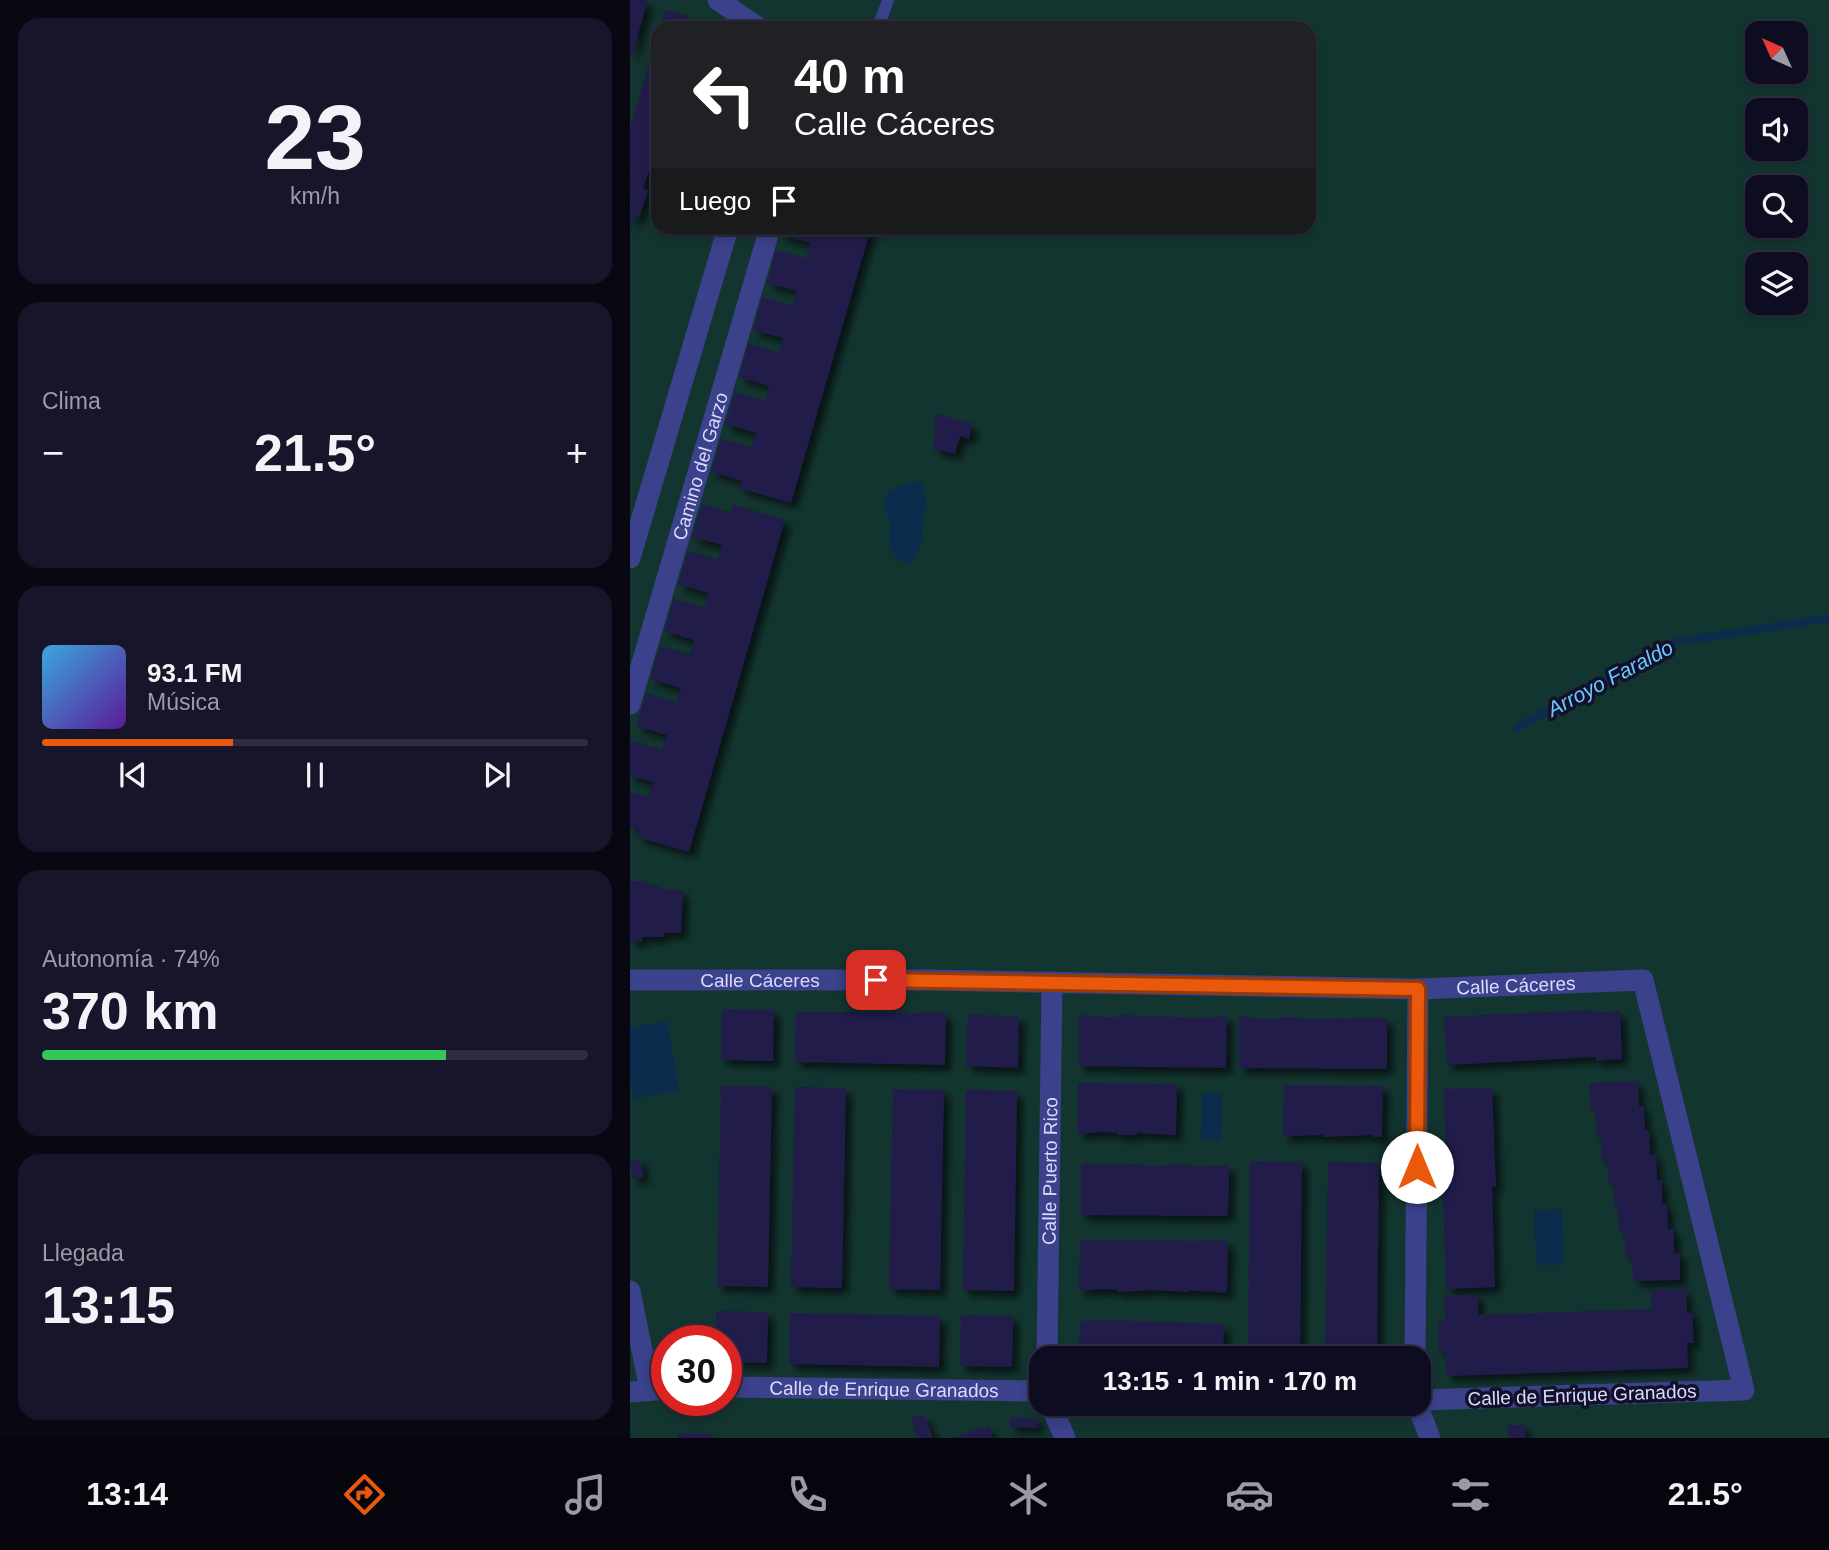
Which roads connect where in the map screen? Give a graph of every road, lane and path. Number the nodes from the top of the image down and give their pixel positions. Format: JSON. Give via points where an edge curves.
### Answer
{"nodes":[{"id":1,"x":718,"y":0,"type":"edge"},
{"id":2,"x":888,"y":0,"type":"edge"},
{"id":3,"x":749,"y":21,"type":"edge"},
{"id":4,"x":880,"y":21,"type":"edge"},
{"id":5,"x":726,"y":235,"type":"edge"},
{"id":6,"x":768,"y":235,"type":"edge"},
{"id":7,"x":630,"y":558,"type":"edge"},
{"id":8,"x":630,"y":704,"type":"edge"},
{"id":9,"x":630,"y":981,"type":"edge"},
{"id":10,"x":1052,"y":982,"type":"junction"},
{"id":11,"x":1418,"y":989,"type":"junction"},
{"id":12,"x":630,"y":1292,"type":"edge"},
{"id":13,"x":1047,"y":1346,"type":"edge"},
{"id":14,"x":1415,"y":1346,"type":"edge"},
{"id":15,"x":742,"y":1387,"type":"edge"},
{"id":16,"x":649,"y":1390,"type":"edge"},
{"id":17,"x":1744,"y":1390,"type":"joint"},
{"id":18,"x":1029,"y":1391,"type":"edge"},
{"id":19,"x":1431,"y":1401,"type":"edge"},
{"id":20,"x":1056,"y":1416,"type":"edge"},
{"id":21,"x":1423,"y":1416,"type":"edge"},
{"id":22,"x":1065,"y":1438,"type":"edge"},
{"id":23,"x":1430,"y":1438,"type":"edge"}],
"edges":[{"from":1,"to":3,"type":"street"},
{"from":2,"to":4,"type":"lane"},
{"from":5,"to":7,"type":"street","name":"Camino del Garzo"},
{"from":6,"to":8,"type":"street","name":"Camino del Garzo"},
{"from":9,"to":10,"type":"street","name":"Calle Cáceres"},
{"from":10,"to":11,"type":"street","name":"Calle Cáceres"},
{"from":10,"to":13,"type":"street","name":"Calle Puerto Rico"},
{"from":11,"to":14,"type":"street"},
{"from":11,"to":17,"type":"street","name":"Calle Cáceres","via":[[1643,979]]},
{"from":12,"to":16,"type":"street"},
{"from":15,"to":18,"type":"street","name":"Calle de Enrique Granados"},
{"from":17,"to":19,"type":"street","name":"Calle de Enrique Granados"},
{"from":20,"to":22,"type":"street"},
{"from":21,"to":23,"type":"street"}]}
